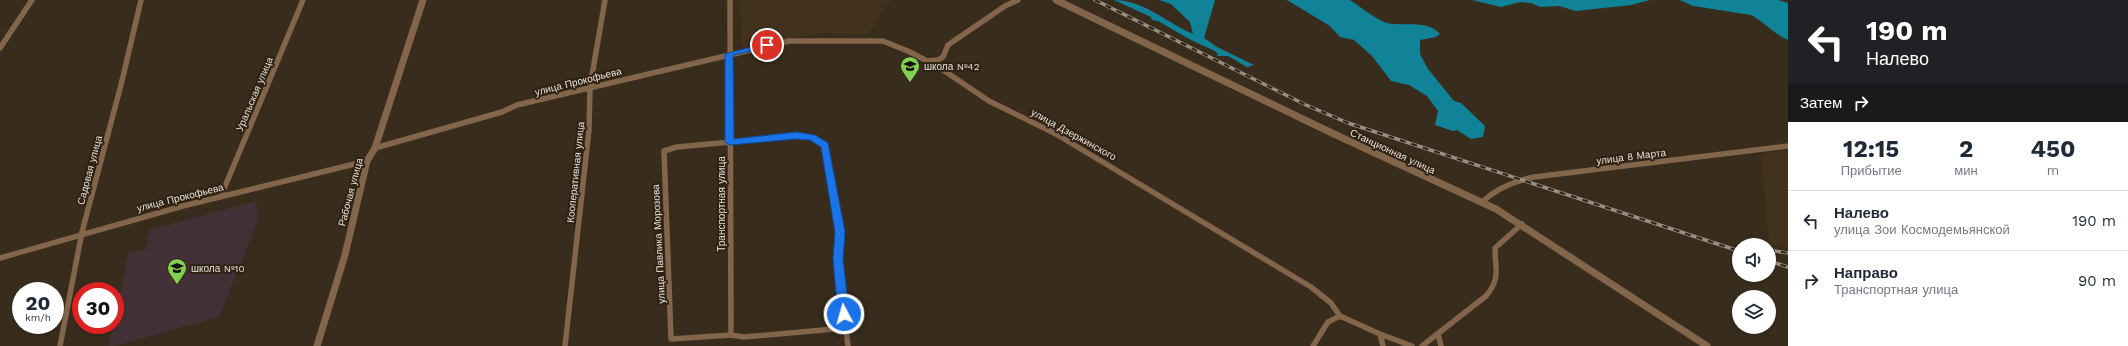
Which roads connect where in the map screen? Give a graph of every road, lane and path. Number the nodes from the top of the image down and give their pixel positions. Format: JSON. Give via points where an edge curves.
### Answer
{"nodes":[{"id":1,"x":32,"y":0,"type":"edge"},
{"id":2,"x":141,"y":0,"type":"edge"},
{"id":3,"x":303,"y":0,"type":"edge"},
{"id":4,"x":423,"y":0,"type":"edge"},
{"id":5,"x":605,"y":0,"type":"edge"},
{"id":6,"x":730,"y":0,"type":"edge"},
{"id":7,"x":1018,"y":0,"type":"edge"},
{"id":8,"x":1056,"y":0,"type":"edge"},
{"id":9,"x":789,"y":41,"type":"joint"},
{"id":10,"x":0,"y":48,"type":"edge"},
{"id":11,"x":729,"y":54,"type":"junction"},
{"id":12,"x":943,"y":57,"type":"junction"},
{"id":13,"x":926,"y":61,"type":"junction"},
{"id":14,"x":948,"y":73,"type":"junction"},
{"id":15,"x":590,"y":87,"type":"junction"},
{"id":16,"x":730,"y":142,"type":"junction"},
{"id":17,"x":1788,"y":146,"type":"edge"},
{"id":18,"x":375,"y":148,"type":"junction"},
{"id":19,"x":367,"y":161,"type":"junction"},
{"id":20,"x":221,"y":196,"type":"junction"},
{"id":21,"x":1482,"y":202,"type":"junction"},
{"id":22,"x":1522,"y":224,"type":"junction"},
{"id":23,"x":82,"y":232,"type":"junction"},
{"id":24,"x":0,"y":258,"type":"edge"},
{"id":25,"x":1340,"y":316,"type":"junction"},
{"id":26,"x":845,"y":328,"type":"junction"},
{"id":27,"x":1380,"y":334,"type":"junction"},
{"id":28,"x":1438,"y":334,"type":"junction"},
{"id":29,"x":731,"y":335,"type":"junction"},
{"id":30,"x":1394,"y":339,"type":"junction"},
{"id":31,"x":1384,"y":344,"type":"edge"},
{"id":32,"x":60,"y":346,"type":"edge"},
{"id":33,"x":318,"y":346,"type":"edge"},
{"id":34,"x":565,"y":346,"type":"edge"},
{"id":35,"x":848,"y":346,"type":"edge"},
{"id":36,"x":1313,"y":346,"type":"edge"},
{"id":37,"x":1412,"y":346,"type":"edge"},
{"id":38,"x":1422,"y":346,"type":"edge"},
{"id":39,"x":1441,"y":346,"type":"edge"},
{"id":40,"x":1707,"y":346,"type":"edge"}],
"edges":[{"from":1,"to":10,"type":"street"},
{"from":2,"to":23,"type":"street","name":"Садовая улица"},
{"from":3,"to":20,"type":"street","name":"Уральская улица"},
{"from":4,"to":18,"type":"street","name":"Рабочая улица"},
{"from":5,"to":15,"type":"street","name":"Кооперативная улица"},
{"from":6,"to":11,"type":"street","name":"Транспортная улица"},
{"from":7,"to":12,"type":"street","via":[[948,45]]},
{"from":8,"to":21,"type":"street","name":"Станционная улица","via":[[1341,138]]},
{"from":9,"to":11,"type":"street","name":"улица Прокофьева"},
{"from":9,"to":13,"type":"street","name":"улица Дзержинского","via":[[882,41]]},
{"from":11,"to":15,"type":"street","name":"улица Прокофьева"},
{"from":11,"to":16,"type":"street","name":"Транспортная улица"},
{"from":12,"to":13,"type":"street"},
{"from":12,"to":14,"type":"street","via":[[943,64]]},
{"from":13,"to":14,"type":"street","name":"улица Дзержинского"},
{"from":14,"to":25,"type":"street","name":"улица Дзержинского","via":[[989,100],[1101,160],[1311,287],[1331,303]]},
{"from":15,"to":18,"type":"street","name":"улица Прокофьева","via":[[517,105],[502,112]]},
{"from":15,"to":34,"type":"street","name":"Кооперативная улица","via":[[589,130]]},
{"from":16,"to":26,"type":"street","via":[[796,136],[812,138],[825,145],[840,232],[838,259]]},
{"from":16,"to":29,"type":"street","name":"Транспортная улица"},
{"from":16,"to":29,"type":"street","name":"улица Павлика Морозова","via":[[677,146],[666,149],[663,155],[671,339]]},
{"from":17,"to":21,"type":"street","name":"улица 8 Марта","via":[[1534,177],[1492,192]]},
{"from":18,"to":19,"type":"street","name":"Рабочая улица"},
{"from":19,"to":20,"type":"street","name":"улица Прокофьева"},
{"from":19,"to":33,"type":"street","name":"Рабочая улица","via":[[345,255]]},
{"from":20,"to":23,"type":"street","name":"улица Прокофьева"},
{"from":21,"to":22,"type":"street","name":"Станционная улица"},
{"from":22,"to":28,"type":"street","via":[[1495,248],[1498,278],[1495,287]]},
{"from":22,"to":40,"type":"street","name":"Станционная улица"},
{"from":23,"to":24,"type":"street","name":"улица Прокофьева"},
{"from":23,"to":32,"type":"street","name":"Садовая улица"},
{"from":25,"to":27,"type":"street"},
{"from":25,"to":36,"type":"street","via":[[1328,322]]},
{"from":26,"to":29,"type":"street","via":[[744,337]]},
{"from":26,"to":35,"type":"street"},
{"from":27,"to":30,"type":"street"},
{"from":27,"to":31,"type":"street"},
{"from":28,"to":38,"type":"street"},
{"from":28,"to":39,"type":"street"},
{"from":30,"to":31,"type":"street"},
{"from":30,"to":37,"type":"street"}]}
